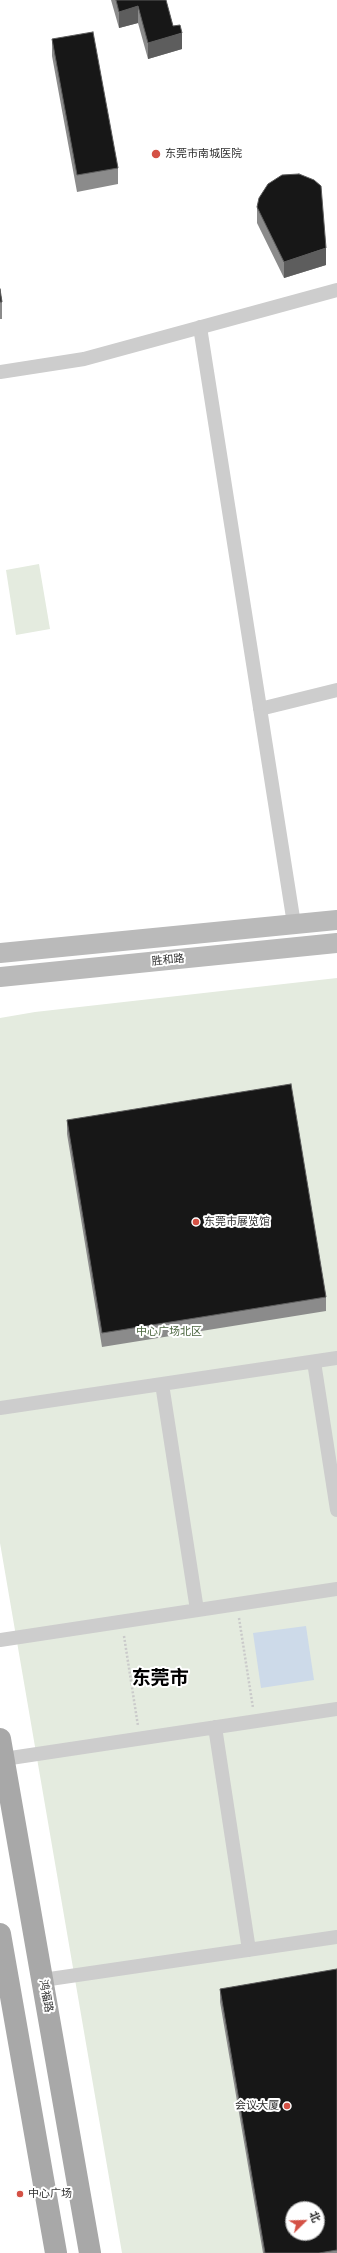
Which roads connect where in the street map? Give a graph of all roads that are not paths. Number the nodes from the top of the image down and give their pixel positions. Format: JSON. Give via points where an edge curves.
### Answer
{"nodes":[{"id":1,"x":337,"y":290,"type":"edge"},
{"id":2,"x":200,"y":327,"type":"junction"},
{"id":3,"x":0,"y":372,"type":"edge"},
{"id":4,"x":337,"y":690,"type":"edge"},
{"id":5,"x":260,"y":709,"type":"junction"},
{"id":6,"x":337,"y":920,"type":"edge"},
{"id":7,"x":294,"y":924,"type":"junction"},
{"id":8,"x":337,"y":943,"type":"edge"},
{"id":9,"x":0,"y":953,"type":"edge"},
{"id":10,"x":0,"y":977,"type":"edge"},
{"id":11,"x":337,"y":1358,"type":"edge"},
{"id":12,"x":314,"y":1362,"type":"junction"},
{"id":13,"x":162,"y":1384,"type":"junction"},
{"id":14,"x":0,"y":1408,"type":"edge"},
{"id":15,"x":337,"y":1510,"type":"edge"},
{"id":16,"x":337,"y":1589,"type":"edge"},
{"id":17,"x":197,"y":1610,"type":"junction"},
{"id":18,"x":0,"y":1640,"type":"edge"},
{"id":19,"x":337,"y":1709,"type":"edge"},
{"id":20,"x":215,"y":1727,"type":"junction"},
{"id":21,"x":2,"y":1749,"type":"edge"},
{"id":22,"x":0,"y":1934,"type":"edge"},
{"id":23,"x":337,"y":1937,"type":"edge"},
{"id":24,"x":249,"y":1950,"type":"junction"},
{"id":25,"x":3,"y":1973,"type":"edge"},
{"id":26,"x":43,"y":1980,"type":"junction"},
{"id":27,"x":56,"y":2253,"type":"edge"},
{"id":28,"x":90,"y":2253,"type":"edge"}],
"edges":[{"from":1,"to":2,"type":"street"},
{"from":2,"to":3,"type":"street","via":[[84,359]]},
{"from":2,"to":5,"type":"street"},
{"from":4,"to":5,"type":"street"},
{"from":5,"to":7,"type":"street"},
{"from":6,"to":7,"type":"main road"},
{"from":7,"to":9,"type":"main road"},
{"from":8,"to":10,"type":"main road","name":"胜和路"},
{"from":11,"to":12,"type":"street"},
{"from":12,"to":13,"type":"street"},
{"from":12,"to":15,"type":"street"},
{"from":13,"to":14,"type":"street"},
{"from":13,"to":17,"type":"street"},
{"from":16,"to":17,"type":"street"},
{"from":17,"to":18,"type":"street"},
{"from":19,"to":20,"type":"street"},
{"from":20,"to":21,"type":"street","via":[[140,1739]]},
{"from":20,"to":24,"type":"street"},
{"from":21,"to":26,"type":"main road","name":"鸿福路"},
{"from":22,"to":25,"type":"main road"},
{"from":23,"to":24,"type":"street"},
{"from":24,"to":26,"type":"street"},
{"from":25,"to":27,"type":"main road"},
{"from":26,"to":28,"type":"main road","name":"鸿福路"}]}
